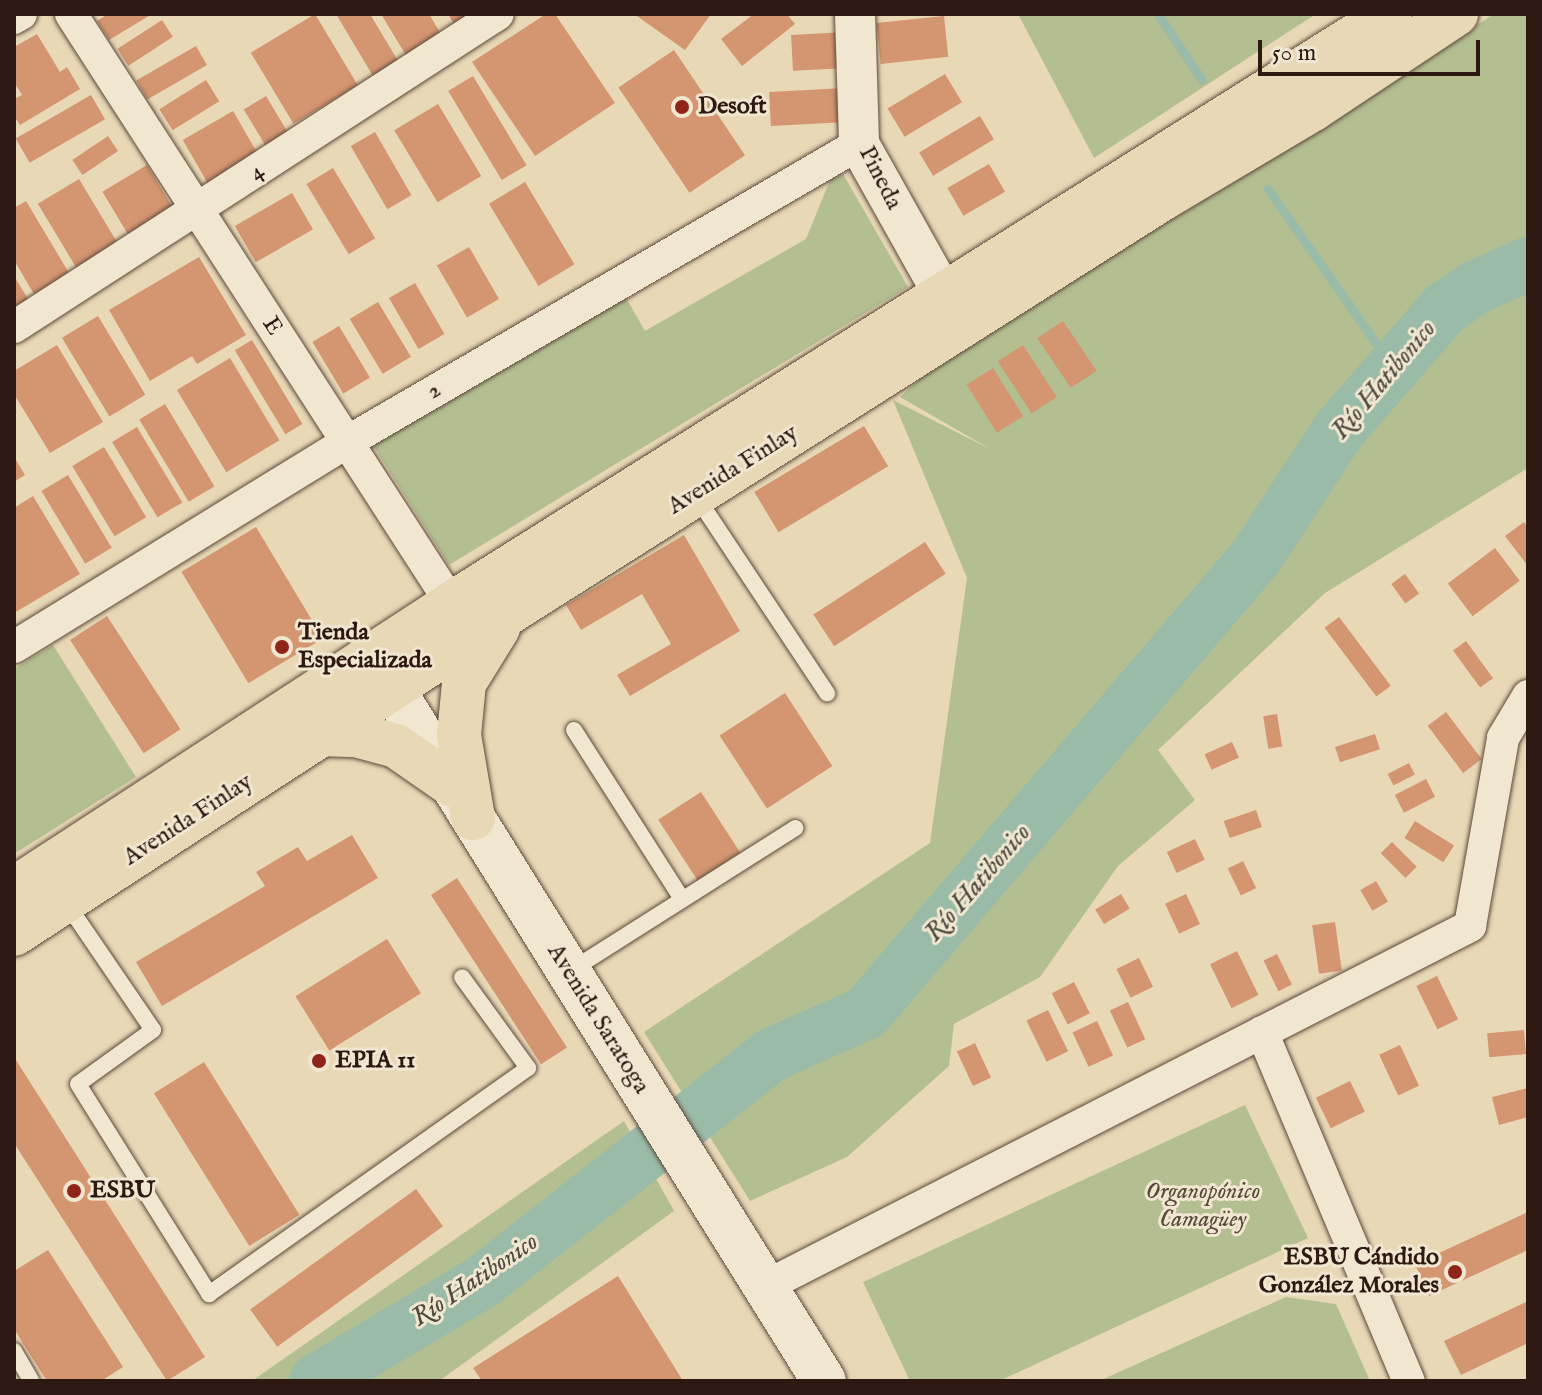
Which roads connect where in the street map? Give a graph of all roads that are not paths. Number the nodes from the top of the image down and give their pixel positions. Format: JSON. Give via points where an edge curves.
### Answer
{"nodes":[{"id":1,"x":21,"y":14,"type":"edge"},
{"id":2,"x":71,"y":14,"type":"edge"},
{"id":3,"x":498,"y":14,"type":"edge"},
{"id":4,"x":855,"y":14,"type":"edge"},
{"id":5,"x":1390,"y":14,"type":"edge"},
{"id":6,"x":1456,"y":14,"type":"edge"},
{"id":7,"x":14,"y":18,"type":"edge"},
{"id":8,"x":859,"y":144,"type":"junction"},
{"id":9,"x":198,"y":210,"type":"junction"},
{"id":10,"x":952,"y":312,"type":"junction"},
{"id":11,"x":14,"y":327,"type":"edge"},
{"id":12,"x":347,"y":442,"type":"junction"},
{"id":13,"x":685,"y":480,"type":"junction"},
{"id":14,"x":516,"y":608,"type":"junction"},
{"id":15,"x":462,"y":621,"type":"junction"},
{"id":16,"x":14,"y":647,"type":"edge"},
{"id":17,"x":382,"y":674,"type":"junction"},
{"id":18,"x":827,"y":693,"type":"dead end"},
{"id":19,"x":1528,"y":696,"type":"edge"},
{"id":20,"x":574,"y":730,"type":"dead end"},
{"id":21,"x":321,"y":734,"type":"junction"},
{"id":22,"x":462,"y":801,"type":"junction"},
{"id":23,"x":795,"y":828,"type":"dead end"},
{"id":24,"x":40,"y":887,"type":"edge"},
{"id":25,"x":682,"y":899,"type":"junction"},
{"id":26,"x":14,"y":934,"type":"edge"},
{"id":27,"x":568,"y":972,"type":"junction"},
{"id":28,"x":462,"y":977,"type":"dead end"},
{"id":29,"x":1262,"y":1032,"type":"junction"},
{"id":30,"x":766,"y":1286,"type":"junction"},
{"id":31,"x":14,"y":1351,"type":"edge"},
{"id":32,"x":31,"y":1381,"type":"edge"},
{"id":33,"x":824,"y":1381,"type":"edge"},
{"id":34,"x":1409,"y":1381,"type":"edge"}],
"edges":[{"from":1,"to":7,"type":"street"},
{"from":2,"to":9,"type":"street","name":"E"},
{"from":3,"to":9,"type":"street","name":"4"},
{"from":4,"to":8,"type":"street","name":"Pineda"},
{"from":5,"to":10,"type":"main road","name":"Avenida Finlay"},
{"from":6,"to":10,"type":"main road","name":"Avenida Finlay","via":[[1313,109]]},
{"from":8,"to":10,"type":"street","name":"Pineda"},
{"from":8,"to":12,"type":"street","name":"2"},
{"from":9,"to":11,"type":"street","name":"4"},
{"from":9,"to":12,"type":"street","name":"E"},
{"from":10,"to":13,"type":"main road","name":"Avenida Finlay"},
{"from":12,"to":15,"type":"street","name":"E"},
{"from":12,"to":16,"type":"street","name":"2"},
{"from":13,"to":14,"type":"main road","name":"Avenida Finlay"},
{"from":13,"to":15,"type":"main road","name":"Avenida Finlay"},
{"from":13,"to":18,"type":"lane"},
{"from":14,"to":15,"type":"main road","name":"Avenida Finlay"},
{"from":14,"to":22,"type":"main road","via":[[488,639],[464,683],[459,735]]},
{"from":15,"to":17,"type":"main road","name":"Avenida Finlay"},
{"from":17,"to":21,"type":"main road","name":"Avenida Finlay"},
{"from":17,"to":22,"type":"main road","name":"Avenida Saratoga"},
{"from":17,"to":24,"type":"main road","name":"Avenida Finlay"},
{"from":19,"to":29,"type":"street","via":[[1503,738],[1470,926]]},
{"from":20,"to":25,"type":"lane"},
{"from":21,"to":22,"type":"main road","via":[[356,735],[396,746]]},
{"from":21,"to":24,"type":"main road","name":"Avenida Finlay"},
{"from":22,"to":27,"type":"main road","name":"Avenida Saratoga"},
{"from":23,"to":25,"type":"lane"},
{"from":24,"to":26,"type":"main road","name":"Avenida Finlay"},
{"from":24,"to":28,"type":"lane","via":[[153,1030],[78,1084],[209,1294],[528,1068]]},
{"from":25,"to":27,"type":"lane"},
{"from":27,"to":30,"type":"main road","name":"Avenida Saratoga"},
{"from":29,"to":30,"type":"street"},
{"from":29,"to":34,"type":"street"},
{"from":30,"to":33,"type":"main road","name":"Avenida Saratoga"},
{"from":31,"to":32,"type":"lane"}]}
